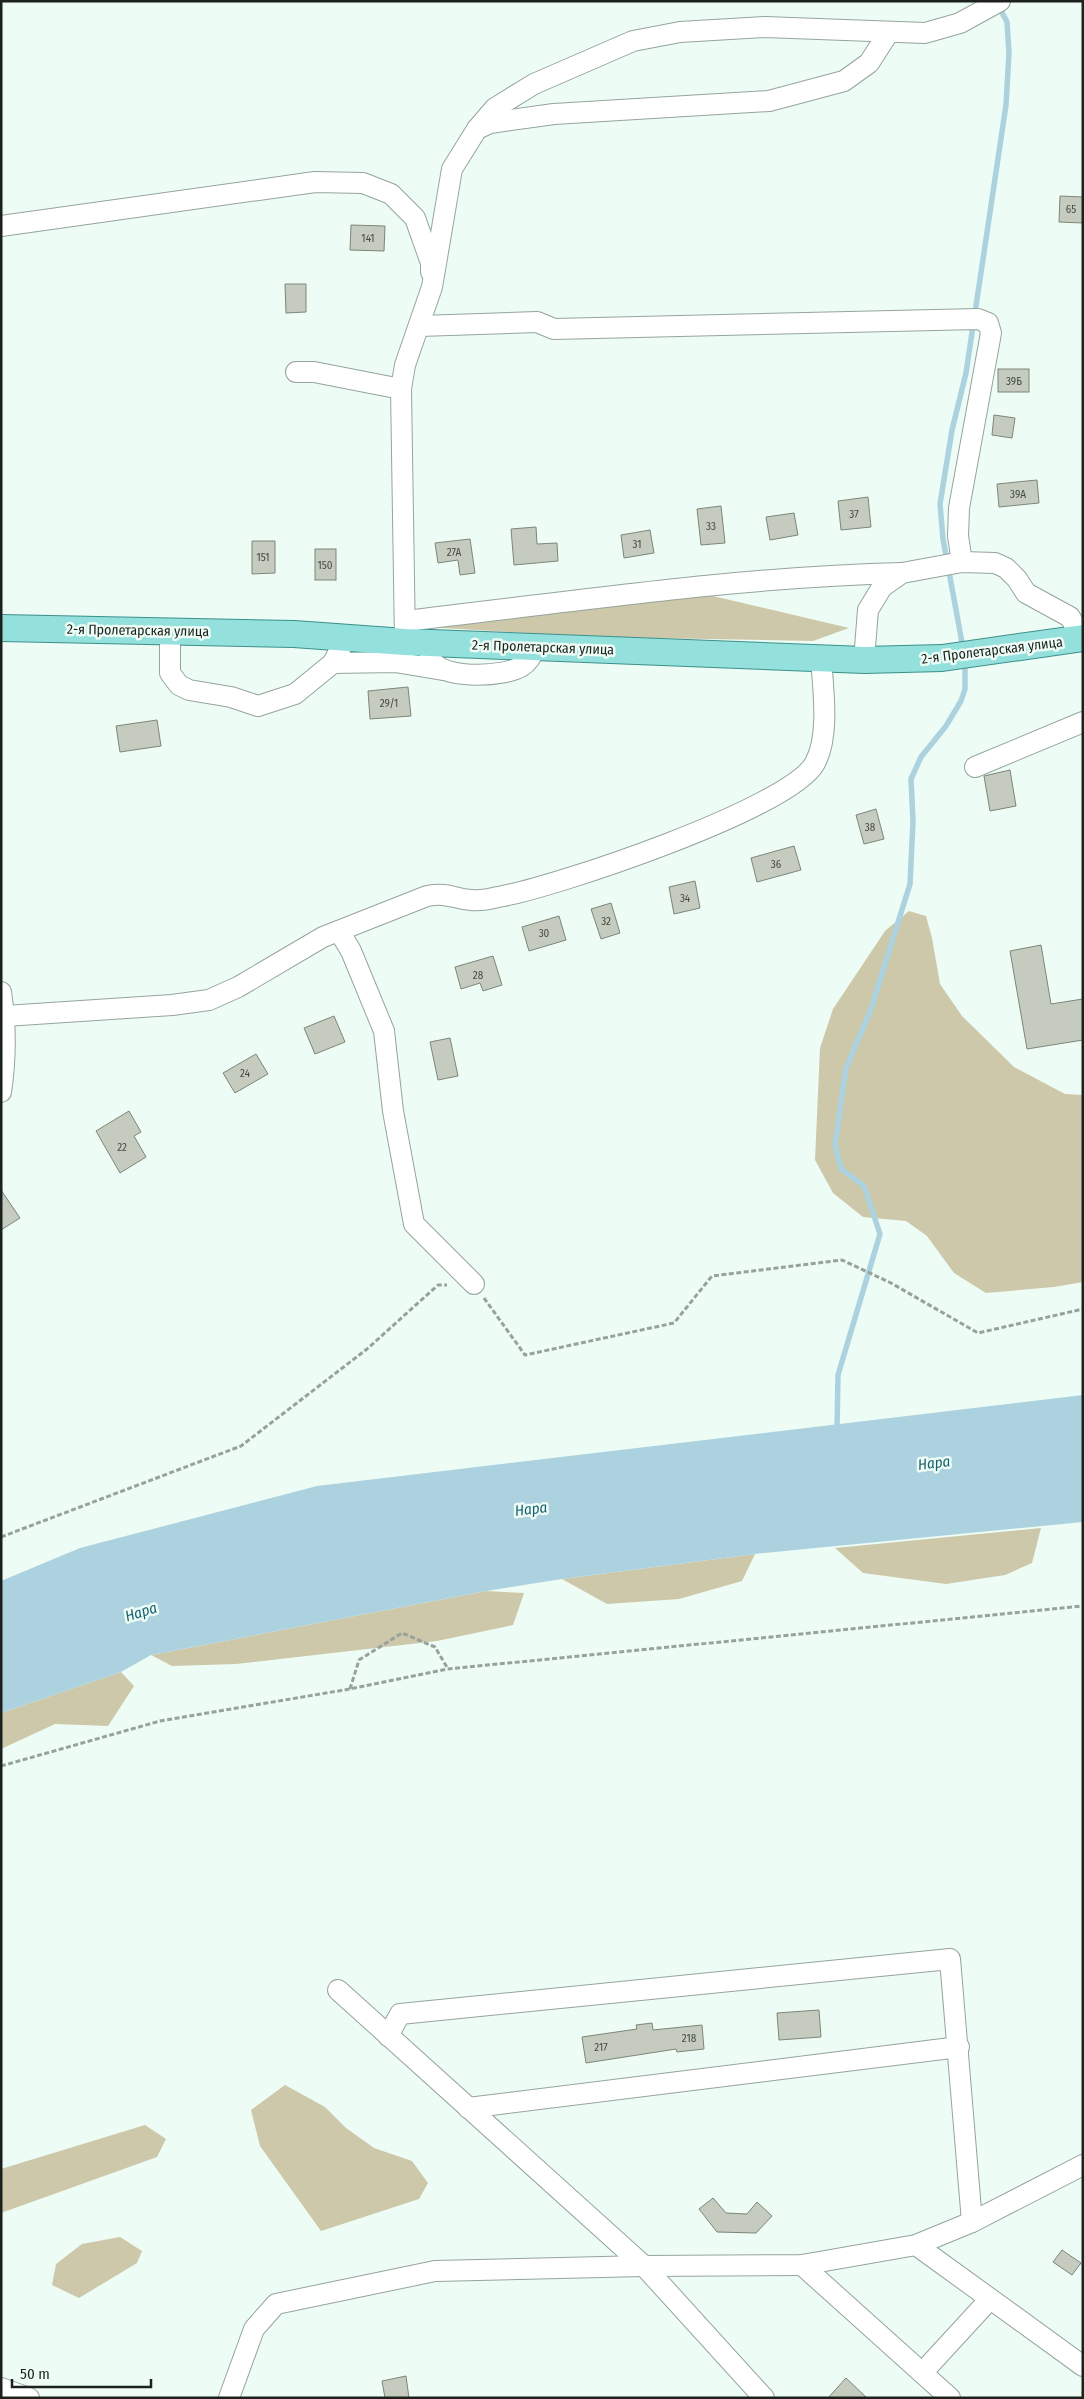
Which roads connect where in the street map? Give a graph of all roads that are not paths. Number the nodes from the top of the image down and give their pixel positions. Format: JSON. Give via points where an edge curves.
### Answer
{"nodes":[{"id":1,"x":1000,"y":1,"type":"edge"},
{"id":2,"x":889,"y":32,"type":"junction"},
{"id":3,"x":477,"y":129,"type":"junction"},
{"id":4,"x":1,"y":226,"type":"edge"},
{"id":5,"x":432,"y":287,"type":"junction"},
{"id":6,"x":420,"y":326,"type":"junction"},
{"id":7,"x":296,"y":372,"type":"dead end"},
{"id":8,"x":401,"y":389,"type":"junction"},
{"id":9,"x":962,"y":562,"type":"junction"},
{"id":10,"x":902,"y":573,"type":"junction"},
{"id":11,"x":1,"y":628,"type":"edge"},
{"id":12,"x":170,"y":630,"type":"junction"},
{"id":13,"x":412,"y":635,"type":"junction"},
{"id":14,"x":346,"y":637,"type":"junction"},
{"id":15,"x":1082,"y":638,"type":"edge"},
{"id":16,"x":536,"y":647,"type":"junction"},
{"id":17,"x":821,"y":658,"type":"junction"},
{"id":18,"x":864,"y":660,"type":"junction"},
{"id":19,"x":333,"y":663,"type":"junction"},
{"id":20,"x":443,"y":670,"type":"junction"},
{"id":21,"x":1083,"y":722,"type":"edge"},
{"id":22,"x":975,"y":767,"type":"dead end"},
{"id":23,"x":339,"y":931,"type":"junction"},
{"id":24,"x":1,"y":992,"type":"edge"},
{"id":25,"x":4,"y":1016,"type":"junction"},
{"id":26,"x":1,"y":1092,"type":"edge"},
{"id":27,"x":474,"y":1284,"type":"road end"},
{"id":28,"x":338,"y":1990,"type":"dead end"},
{"id":29,"x":388,"y":2036,"type":"junction"},
{"id":30,"x":959,"y":2047,"type":"junction"},
{"id":31,"x":468,"y":2108,"type":"junction"},
{"id":32,"x":1083,"y":2165,"type":"edge"},
{"id":33,"x":972,"y":2222,"type":"junction"},
{"id":34,"x":916,"y":2244,"type":"junction"},
{"id":35,"x":802,"y":2265,"type":"junction"},
{"id":36,"x":644,"y":2266,"type":"junction"},
{"id":37,"x":990,"y":2298,"type":"junction"},
{"id":38,"x":1083,"y":2366,"type":"edge"},
{"id":39,"x":922,"y":2373,"type":"junction"},
{"id":40,"x":1,"y":2388,"type":"edge"},
{"id":41,"x":29,"y":2398,"type":"edge"},
{"id":42,"x":229,"y":2398,"type":"edge"},
{"id":43,"x":764,"y":2398,"type":"edge"},
{"id":44,"x":950,"y":2398,"type":"edge"}],
"edges":[{"from":1,"to":2,"type":"street","via":[[960,23],[925,32]]},
{"from":2,"to":3,"type":"street","via":[[764,27],[680,32],[633,41],[534,84],[495,108]]},
{"from":2,"to":3,"type":"street","via":[[869,63],[844,81],[769,101],[554,114],[490,122]]},
{"from":3,"to":5,"type":"street","via":[[452,170]]},
{"from":4,"to":5,"type":"street","via":[[315,182],[363,183],[391,194],[415,218],[431,263]]},
{"from":5,"to":6,"type":"street"},
{"from":6,"to":8,"type":"street","via":[[405,365]]},
{"from":6,"to":9,"type":"street","via":[[537,322],[554,329],[978,319],[988,323],[991,334],[959,508],[958,536]]},
{"from":7,"to":8,"type":"street","via":[[314,372]]},
{"from":8,"to":13,"type":"street"},
{"from":9,"to":10,"type":"street"},
{"from":9,"to":15,"type":"street","via":[[995,563],[1006,568],[1026,593],[1070,617]]},
{"from":10,"to":13,"type":"street","via":[[680,589]]},
{"from":10,"to":18,"type":"street","via":[[882,587],[868,610]]},
{"from":11,"to":12,"type":"main road","name":"2-я Пролетарская улица"},
{"from":12,"to":14,"type":"main road","name":"2-я Пролетарская улица"},
{"from":12,"to":19,"type":"street","via":[[170,673],[180,685],[258,706],[295,694]]},
{"from":13,"to":14,"type":"main road","name":"2-я Пролетарская улица"},
{"from":13,"to":16,"type":"main road","name":"2-я Пролетарская улица"},
{"from":13,"to":20,"type":"street","via":[[433,663]]},
{"from":14,"to":19,"type":"street"},
{"from":15,"to":18,"type":"main road","name":"2-я Пролетарская улица","via":[[942,658]]},
{"from":16,"to":17,"type":"main road","name":"2-я Пролетарская улица"},
{"from":16,"to":20,"type":"street","via":[[522,666],[498,674]]},
{"from":17,"to":18,"type":"main road","name":"2-я Пролетарская улица"},
{"from":17,"to":23,"type":"street","via":[[822,740],[815,764],[792,786],[736,816],[591,872],[499,897],[472,900],[444,893],[427,896]]},
{"from":19,"to":20,"type":"street","via":[[395,662]]},
{"from":21,"to":22,"type":"street"},
{"from":23,"to":25,"type":"street","via":[[209,1000]]},
{"from":23,"to":27,"type":"street","via":[[351,951],[384,1031],[393,1111],[414,1224]]},
{"from":24,"to":25,"type":"street"},
{"from":25,"to":26,"type":"street"},
{"from":28,"to":29,"type":"street"},
{"from":29,"to":30,"type":"street","via":[[400,2014],[950,1959]]},
{"from":29,"to":31,"type":"street"},
{"from":30,"to":31,"type":"street"},
{"from":30,"to":33,"type":"street"},
{"from":31,"to":36,"type":"street"},
{"from":32,"to":33,"type":"street"},
{"from":33,"to":34,"type":"street"},
{"from":34,"to":35,"type":"street"},
{"from":34,"to":37,"type":"street"},
{"from":35,"to":36,"type":"street"},
{"from":35,"to":39,"type":"street"},
{"from":36,"to":42,"type":"street","via":[[435,2271],[276,2304],[254,2329]]},
{"from":36,"to":43,"type":"street"},
{"from":37,"to":38,"type":"street"},
{"from":37,"to":39,"type":"street"},
{"from":39,"to":44,"type":"street"},
{"from":40,"to":41,"type":"street"}]}
